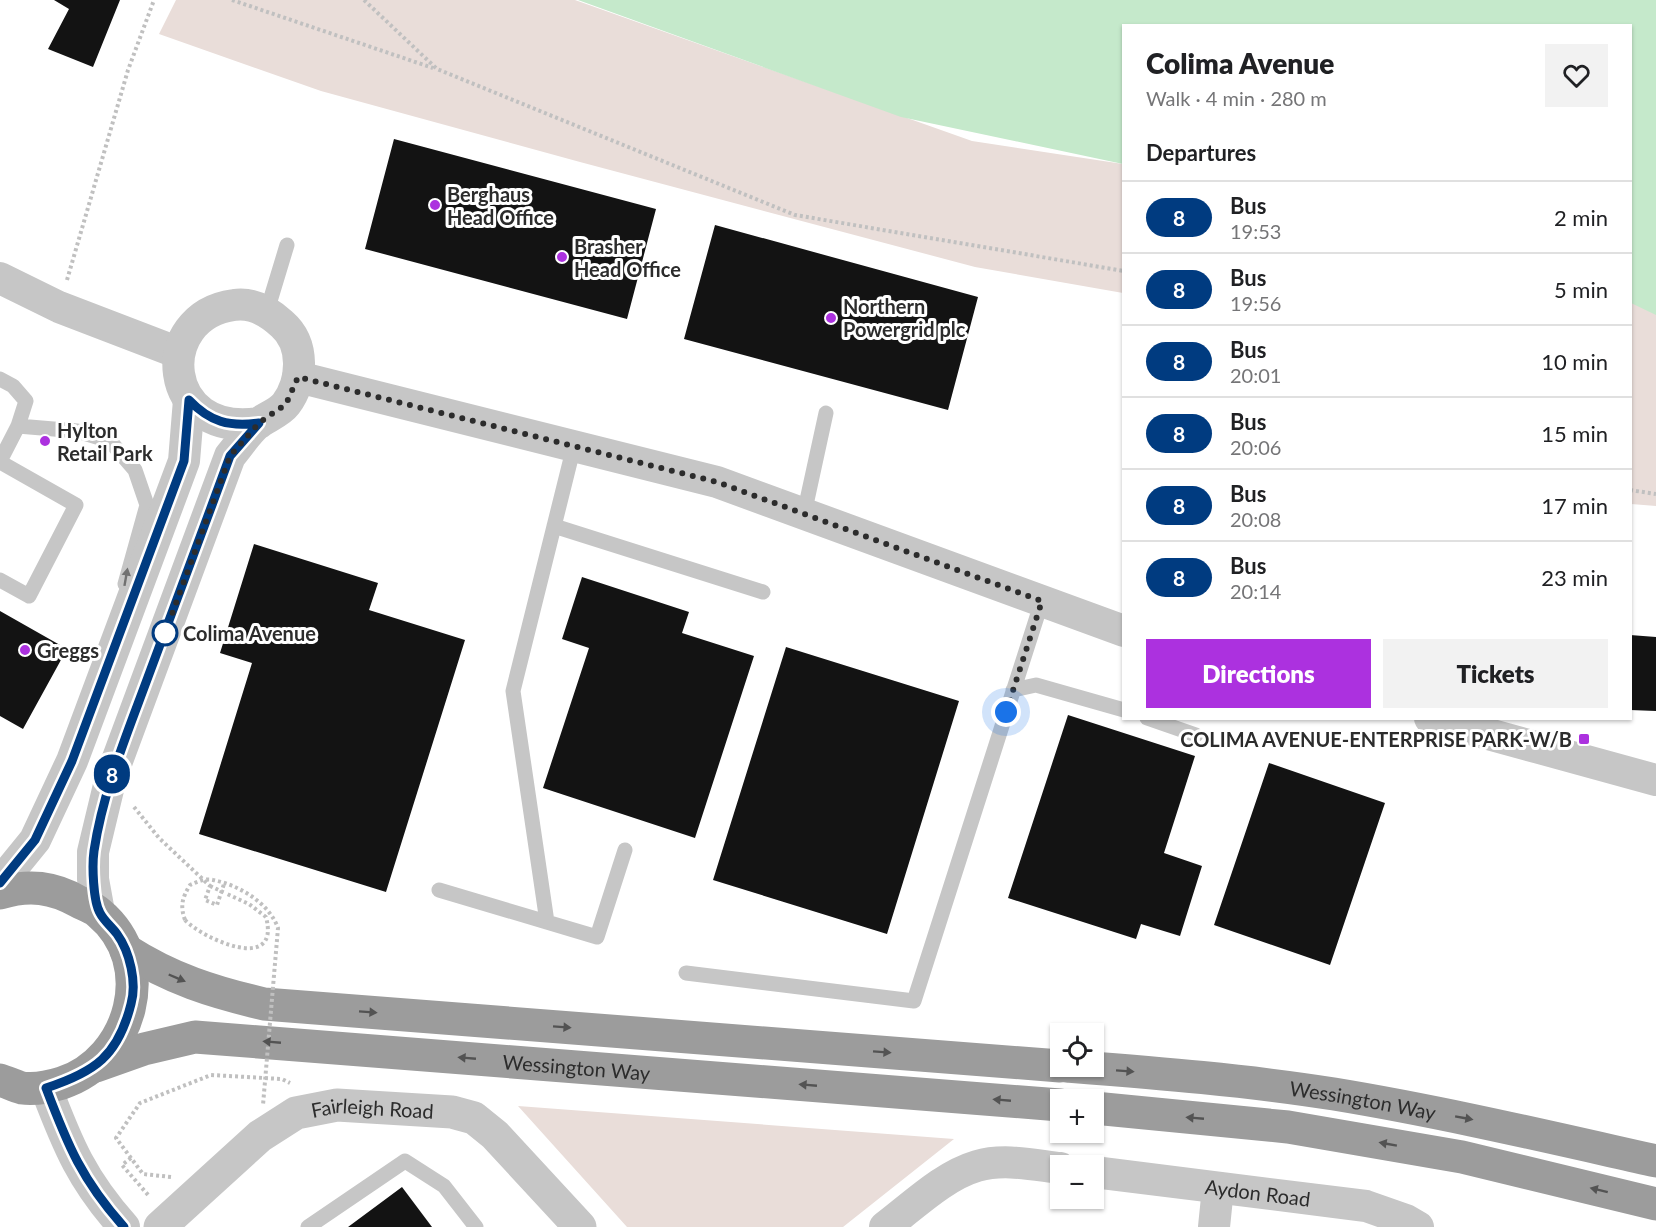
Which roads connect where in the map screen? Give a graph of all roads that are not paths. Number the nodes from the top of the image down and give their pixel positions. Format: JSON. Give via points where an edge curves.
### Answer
{"nodes":[{"id":1,"x":287,"y":245,"type":"dead end"},
{"id":2,"x":0,"y":278,"type":"edge"},
{"id":3,"x":267,"y":311,"type":"junction"},
{"id":4,"x":179,"y":353,"type":"junction"},
{"id":5,"x":298,"y":377,"type":"junction"},
{"id":6,"x":0,"y":379,"type":"edge"},
{"id":7,"x":189,"y":400,"type":"junction"},
{"id":8,"x":826,"y":413,"type":"dead end"},
{"id":9,"x":259,"y":423,"type":"junction"},
{"id":10,"x":18,"y":426,"type":"junction"},
{"id":11,"x":574,"y":446,"type":"junction"},
{"id":12,"x":0,"y":462,"type":"edge"},
{"id":13,"x":804,"y":514,"type":"junction"},
{"id":14,"x":554,"y":526,"type":"junction"},
{"id":15,"x":0,"y":580,"type":"edge"},
{"id":16,"x":763,"y":592,"type":"dead end"},
{"id":17,"x":1042,"y":601,"type":"junction"},
{"id":18,"x":1122,"y":630,"type":"edge"},
{"id":19,"x":121,"y":635,"type":"junction"},
{"id":20,"x":1013,"y":690,"type":"junction"},
{"id":21,"x":1122,"y":710,"type":"edge"},
{"id":22,"x":1153,"y":720,"type":"edge"},
{"id":23,"x":1438,"y":720,"type":"edge"},
{"id":24,"x":1196,"y":735,"type":"dead end"},
{"id":25,"x":1656,"y":780,"type":"edge"},
{"id":26,"x":625,"y":850,"type":"dead end"},
{"id":27,"x":0,"y":883,"type":"edge"},
{"id":28,"x":439,"y":890,"type":"dead end"},
{"id":29,"x":0,"y":893,"type":"edge"},
{"id":30,"x":99,"y":912,"type":"junction"},
{"id":31,"x":547,"y":922,"type":"junction"},
{"id":32,"x":126,"y":950,"type":"junction"},
{"id":33,"x":686,"y":973,"type":"dead end"},
{"id":34,"x":1050,"y":1065,"type":"edge"},
{"id":35,"x":96,"y":1066,"type":"junction"},
{"id":36,"x":1104,"y":1069,"type":"edge"},
{"id":37,"x":0,"y":1080,"type":"edge"},
{"id":38,"x":46,"y":1088,"type":"junction"},
{"id":39,"x":1050,"y":1104,"type":"edge"},
{"id":40,"x":1104,"y":1109,"type":"edge"},
{"id":41,"x":1656,"y":1161,"type":"edge"},
{"id":42,"x":1050,"y":1167,"type":"edge"},
{"id":43,"x":1104,"y":1173,"type":"edge"},
{"id":44,"x":1218,"y":1188,"type":"junction"},
{"id":45,"x":1656,"y":1204,"type":"edge"},
{"id":46,"x":164,"y":1223,"type":"edge"},
{"id":47,"x":124,"y":1227,"type":"edge"},
{"id":48,"x":308,"y":1227,"type":"edge"},
{"id":49,"x":476,"y":1227,"type":"edge"},
{"id":50,"x":580,"y":1227,"type":"edge"},
{"id":51,"x":885,"y":1227,"type":"edge"},
{"id":52,"x":1214,"y":1227,"type":"edge"},
{"id":53,"x":1418,"y":1227,"type":"edge"}],
"edges":[{"from":1,"to":3,"type":"lane"},
{"from":2,"to":4,"type":"street","via":[[58,307]]},
{"from":3,"to":4,"type":"street","via":[[241,304],[220,307],[204,315],[189,330]]},
{"from":3,"to":5,"type":"street","via":[[289,330],[299,356]]},
{"from":4,"to":7,"type":"street","via":[[180,381]]},
{"from":5,"to":9,"type":"street","via":[[286,404]]},
{"from":5,"to":11,"type":"street"},
{"from":6,"to":10,"type":"lane","via":[[13,386],[26,401]]},
{"from":7,"to":9,"type":"street","via":[[219,423]]},
{"from":7,"to":19,"type":"street","via":[[184,461]]},
{"from":8,"to":13,"type":"lane"},
{"from":9,"to":30,"type":"street","via":[[230,456],[111,777],[93,852]]},
{"from":10,"to":12,"type":"lane"},
{"from":19,"to":10,"type":"lane","one_way":true,"via":[[125,575],[147,505],[135,470],[110,441],[77,431]]},
{"from":11,"to":13,"type":"street","via":[[717,482]]},
{"from":11,"to":14,"type":"lane"},
{"from":12,"to":15,"type":"lane","via":[[76,504],[29,596]]},
{"from":13,"to":17,"type":"street"},
{"from":14,"to":16,"type":"lane"},
{"from":14,"to":31,"type":"lane","via":[[513,691]]},
{"from":17,"to":18,"type":"street"},
{"from":17,"to":20,"type":"lane"},
{"from":19,"to":27,"type":"street","via":[[72,761],[35,840]]},
{"from":20,"to":21,"type":"lane","via":[[1036,684]]},
{"from":20,"to":33,"type":"lane","via":[[914,1001]]},
{"from":22,"to":24,"type":"lane"},
{"from":23,"to":25,"type":"street"},
{"from":26,"to":31,"type":"lane","via":[[597,937]]},
{"from":28,"to":31,"type":"lane"},
{"from":29,"to":30,"type":"highway","name":"Wessington Way","via":[[16,888],[57,890]]},
{"from":30,"to":32,"type":"highway","name":"Wessington Way"},
{"from":32,"to":34,"type":"highway","name":"Wessington Way","one_way":true,"via":[[153,968],[205,990],[264,1004]]},
{"from":32,"to":35,"type":"highway","name":"Wessington Way","via":[[132,971],[132,1002],[119,1040]]},
{"from":35,"to":38,"type":"highway","name":"Wessington Way","via":[[80,1077]]},
{"from":39,"to":35,"type":"highway","name":"Wessington Way","one_way":true,"via":[[195,1037]]},
{"from":36,"to":41,"type":"highway","name":"Wessington Way","one_way":true,"via":[[1334,1094]]},
{"from":37,"to":38,"type":"highway","name":"Wessington Way","via":[[22,1088]]},
{"from":38,"to":47,"type":"street","via":[[69,1148],[97,1196]]},
{"from":45,"to":40,"type":"highway","name":"Wessington Way","one_way":true,"via":[[1462,1157],[1311,1131]]},
{"from":42,"to":51,"type":"street","via":[[1013,1162],[978,1165],[953,1177]]},
{"from":43,"to":44,"type":"street","name":"Aydon Road"},
{"from":44,"to":52,"type":"street"},
{"from":44,"to":53,"type":"street","name":"Aydon Road","via":[[1366,1206]]},
{"from":46,"to":50,"type":"street","name":"Fairleigh Road","via":[[260,1136],[296,1113],[337,1105],[452,1112],[474,1118],[495,1135]]},
{"from":48,"to":49,"type":"lane","via":[[405,1161],[444,1186]]}]}
